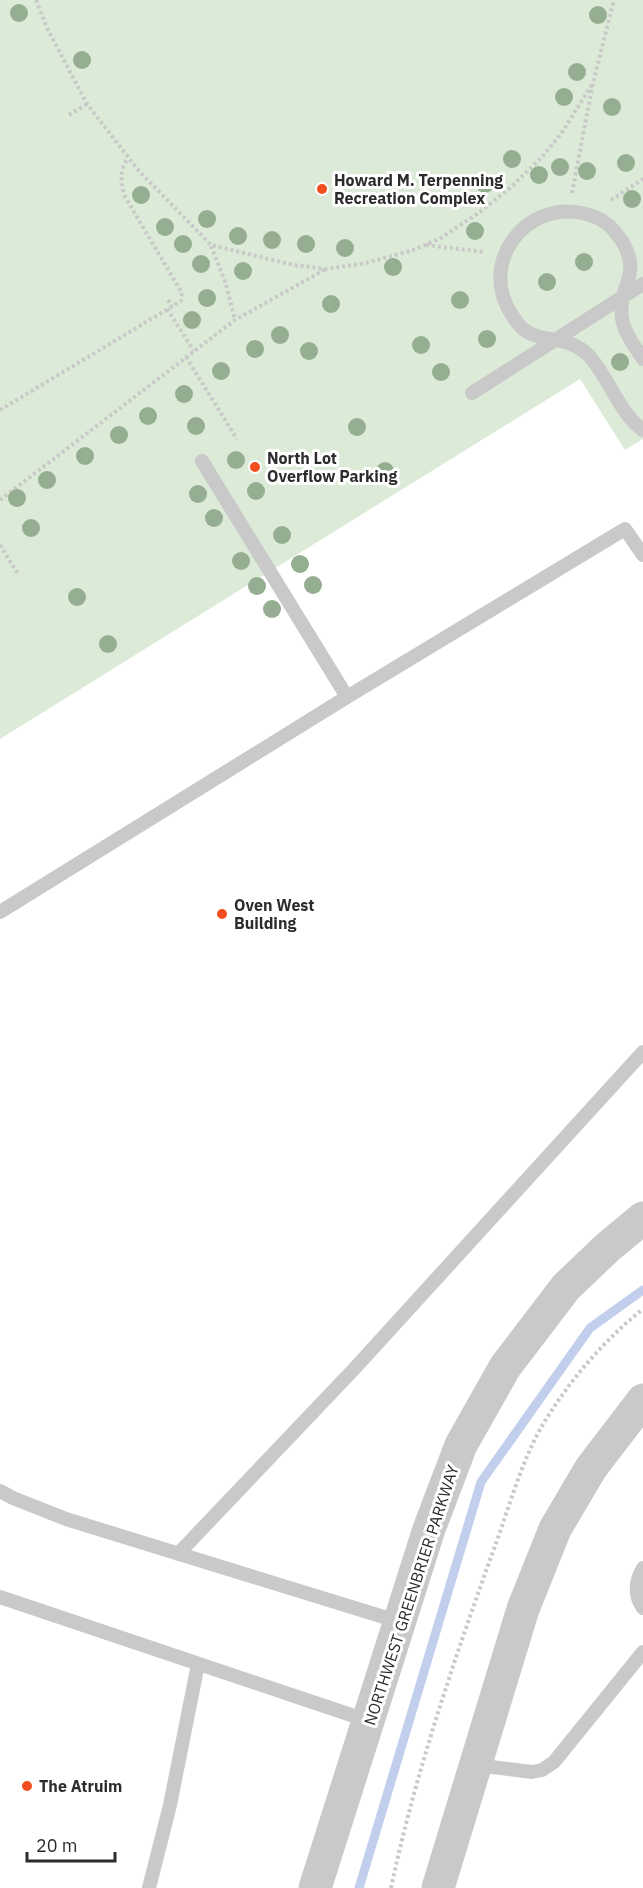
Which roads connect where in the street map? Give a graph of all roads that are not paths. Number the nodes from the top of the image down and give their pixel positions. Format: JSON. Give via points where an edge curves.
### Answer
{"nodes":[{"id":1,"x":643,"y":284,"type":"edge"},
{"id":2,"x":622,"y":298,"type":"junction"},
{"id":3,"x":557,"y":339,"type":"junction"},
{"id":4,"x":643,"y":359,"type":"edge"},
{"id":5,"x":472,"y":393,"type":"dead end"},
{"id":6,"x":643,"y":430,"type":"edge"},
{"id":7,"x":202,"y":461,"type":"dead end"},
{"id":8,"x":643,"y":555,"type":"edge"},
{"id":9,"x":347,"y":697,"type":"junction"},
{"id":10,"x":0,"y":912,"type":"edge"},
{"id":11,"x":643,"y":1052,"type":"edge"},
{"id":12,"x":643,"y":1218,"type":"edge"},
{"id":13,"x":643,"y":1400,"type":"edge"},
{"id":14,"x":0,"y":1491,"type":"edge"},
{"id":15,"x":178,"y":1554,"type":"junction"},
{"id":16,"x":643,"y":1568,"type":"edge"},
{"id":17,"x":0,"y":1597,"type":"edge"},
{"id":18,"x":643,"y":1608,"type":"edge"},
{"id":19,"x":400,"y":1622,"type":"junction"},
{"id":20,"x":643,"y":1652,"type":"edge"},
{"id":21,"x":198,"y":1664,"type":"junction"},
{"id":22,"x":369,"y":1721,"type":"junction"},
{"id":23,"x":476,"y":1765,"type":"junction"},
{"id":24,"x":149,"y":1888,"type":"edge"},
{"id":25,"x":315,"y":1888,"type":"edge"},
{"id":26,"x":438,"y":1888,"type":"edge"}],
"edges":[{"from":1,"to":2,"type":"lane"},
{"from":2,"to":3,"type":"lane"},
{"from":2,"to":3,"type":"lane","via":[[633,275],[631,254],[608,224],[593,215],[569,210],[542,215],[519,231],[506,250],[500,281],[511,314],[523,330]]},
{"from":2,"to":4,"type":"lane","via":[[627,334]]},
{"from":3,"to":5,"type":"lane"},
{"from":3,"to":6,"type":"lane","via":[[575,345],[589,356],[632,422]]},
{"from":7,"to":9,"type":"lane"},
{"from":8,"to":9,"type":"lane","via":[[625,529]]},
{"from":9,"to":10,"type":"lane"},
{"from":11,"to":15,"type":"lane","via":[[355,1368]]},
{"from":12,"to":19,"type":"street","name":"NORTHWEST GREENBRIER PARKWAY","via":[[566,1287],[505,1366],[461,1445]]},
{"from":13,"to":23,"type":"street","via":[[591,1468],[555,1528],[523,1609]]},
{"from":14,"to":15,"type":"lane","via":[[66,1519]]},
{"from":15,"to":19,"type":"lane"},
{"from":16,"to":18,"type":"lane","via":[[636,1580]]},
{"from":17,"to":21,"type":"lane"},
{"from":19,"to":22,"type":"street","name":"NORTHWEST GREENBRIER PARKWAY"},
{"from":20,"to":23,"type":"lane","via":[[554,1762],[543,1770]]},
{"from":21,"to":22,"type":"lane"},
{"from":21,"to":24,"type":"lane"},
{"from":22,"to":25,"type":"street","name":"NORTHWEST GREENBRIER PARKWAY"},
{"from":23,"to":26,"type":"street"}]}
